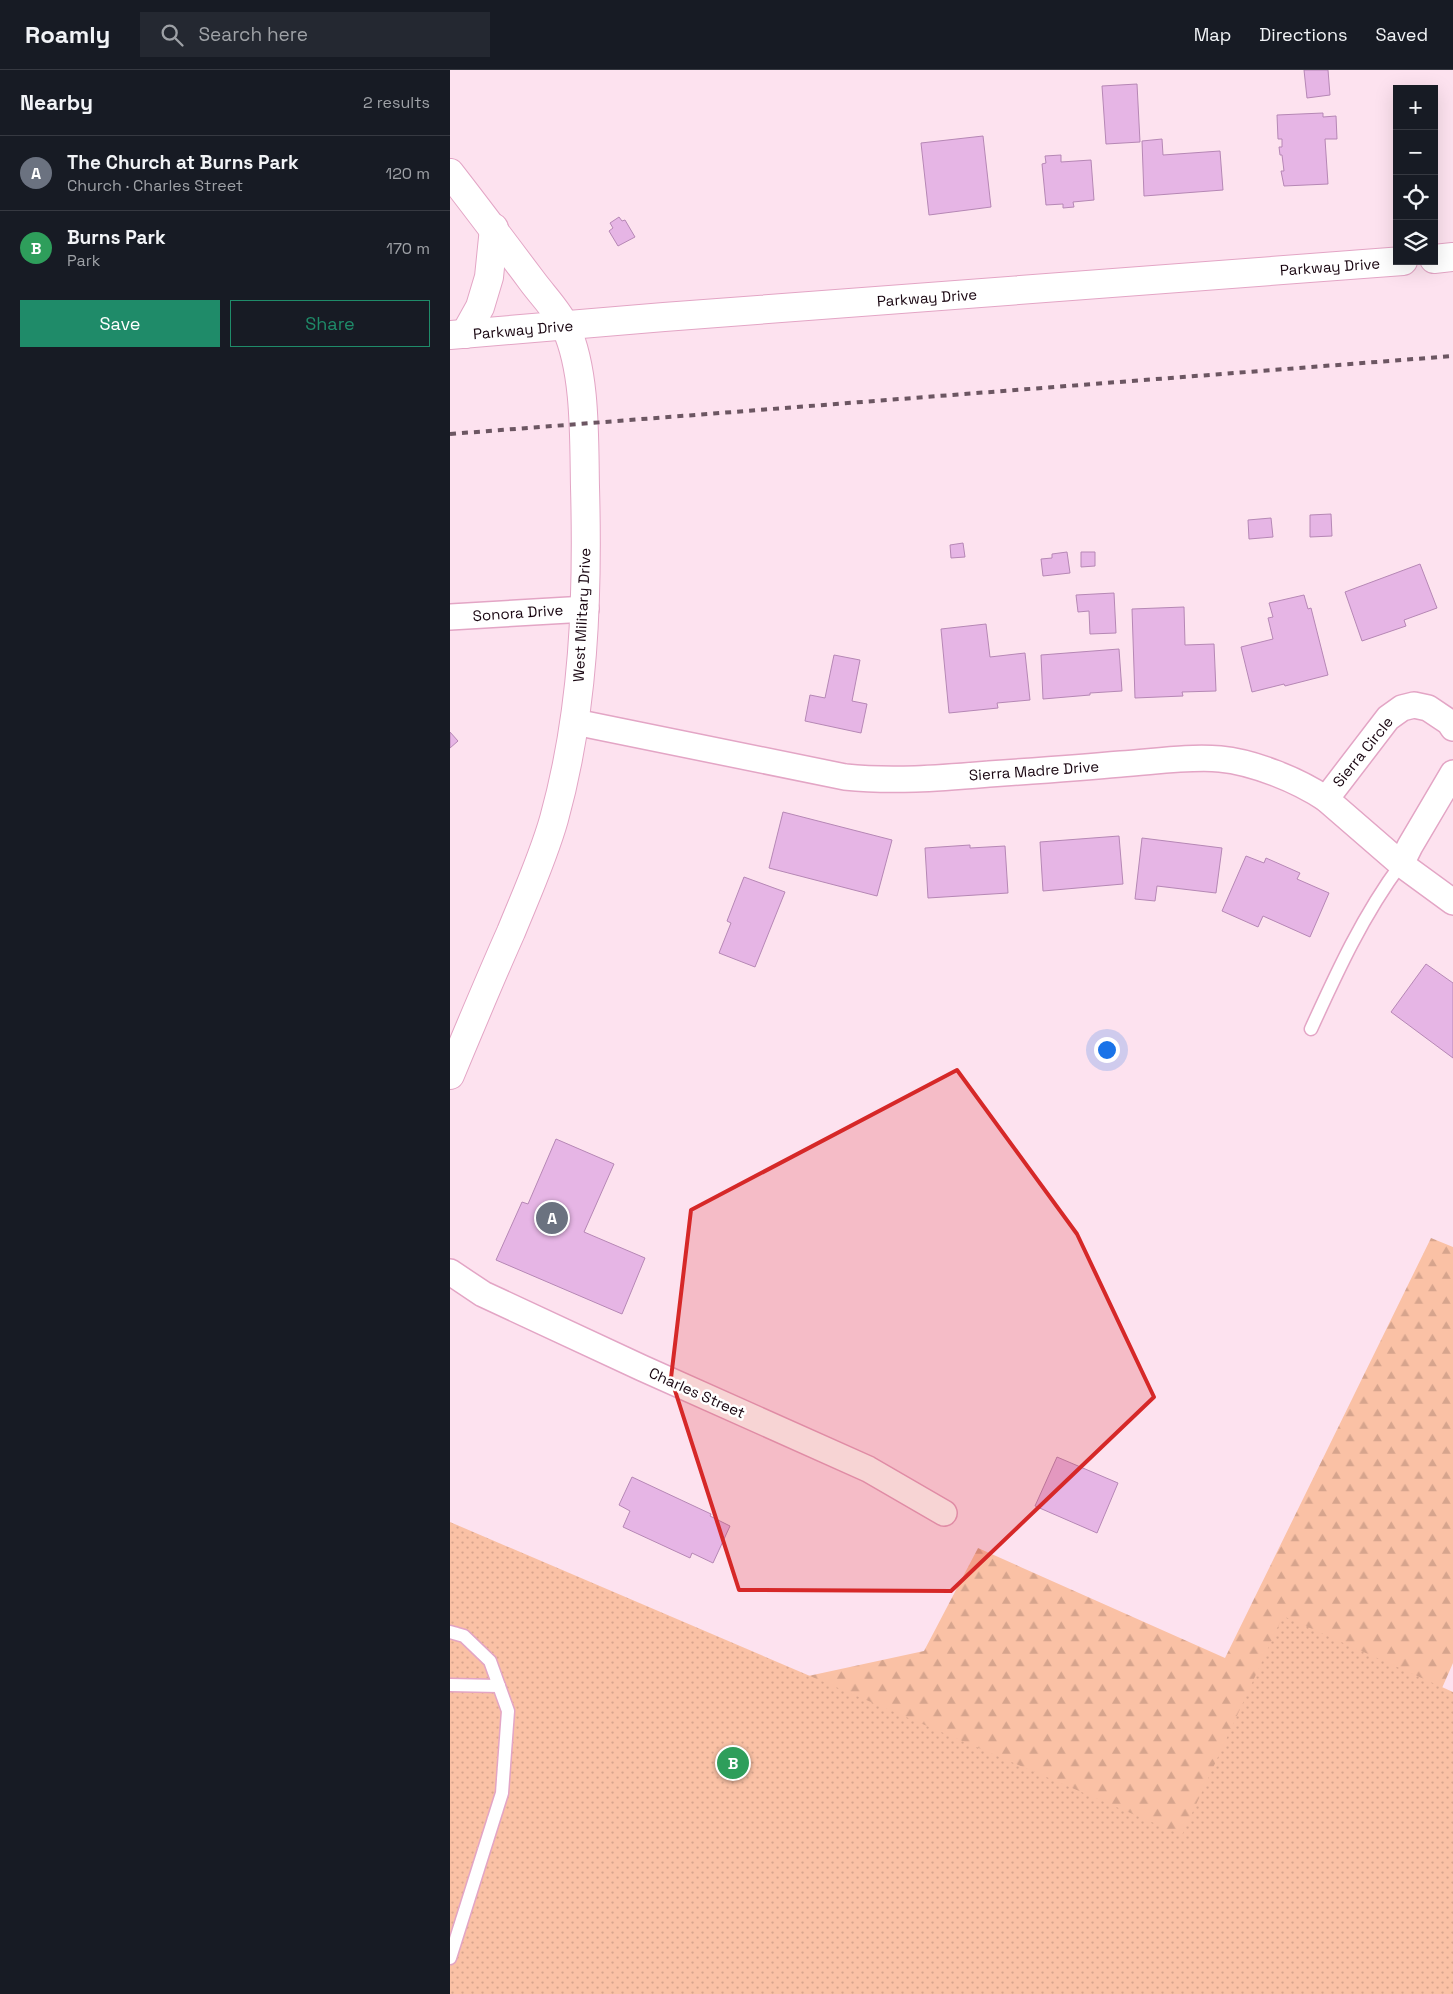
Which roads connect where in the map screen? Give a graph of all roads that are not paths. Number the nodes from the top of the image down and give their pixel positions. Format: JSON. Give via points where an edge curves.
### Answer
{"nodes":[{"id":1,"x":450,"y":173,"type":"edge"},
{"id":2,"x":494,"y":228,"type":"junction"},
{"id":3,"x":1453,"y":258,"type":"edge"},
{"id":4,"x":1438,"y":259,"type":"edge"},
{"id":5,"x":1393,"y":262,"type":"edge"},
{"id":6,"x":566,"y":326,"type":"junction"},
{"id":7,"x":458,"y":335,"type":"edge"},
{"id":8,"x":586,"y":609,"type":"junction"},
{"id":9,"x":450,"y":618,"type":"edge"},
{"id":10,"x":575,"y":722,"type":"junction"},
{"id":11,"x":1453,"y":728,"type":"edge"},
{"id":12,"x":1453,"y":773,"type":"edge"},
{"id":13,"x":1326,"y":799,"type":"junction"},
{"id":14,"x":1401,"y":864,"type":"junction"},
{"id":15,"x":1453,"y":902,"type":"edge"},
{"id":16,"x":1311,"y":1029,"type":"dead end"},
{"id":17,"x":450,"y":1075,"type":"edge"},
{"id":18,"x":450,"y":1272,"type":"edge"},
{"id":19,"x":944,"y":1513,"type":"dead end"},
{"id":20,"x":450,"y":1632,"type":"edge"},
{"id":21,"x":450,"y":1685,"type":"edge"},
{"id":22,"x":499,"y":1686,"type":"junction"},
{"id":23,"x":450,"y":1958,"type":"edge"}],
"edges":[{"from":1,"to":2,"type":"street","name":"West Military Drive"},
{"from":2,"to":6,"type":"street","name":"West Military Drive"},
{"from":2,"to":7,"type":"street","via":[[489,277],[480,307]]},
{"from":3,"to":4,"type":"street"},
{"from":5,"to":6,"type":"street","name":"Parkway Drive"},
{"from":6,"to":7,"type":"street","name":"Parkway Drive"},
{"from":6,"to":8,"type":"street","name":"West Military Drive","via":[[574,350],[583,424]]},
{"from":8,"to":9,"type":"street","name":"Sonora Drive"},
{"from":8,"to":10,"type":"street","name":"West Military Drive"},
{"from":10,"to":13,"type":"street","name":"Sierra Madre Drive","via":[[845,777],[875,780],[919,780],[1220,759],[1278,775]]},
{"from":10,"to":17,"type":"street","name":"West Military Drive","via":[[554,821],[538,867]]},
{"from":11,"to":13,"type":"street","name":"Sierra Circle","via":[[1428,708],[1414,705],[1402,708],[1388,718]]},
{"from":12,"to":14,"type":"street"},
{"from":13,"to":14,"type":"street","name":"Sierra Madre Drive"},
{"from":14,"to":15,"type":"street","name":"Sierra Madre Drive"},
{"from":14,"to":16,"type":"lane","via":[[1348,948]]},
{"from":18,"to":19,"type":"street","name":"Charles Street","via":[[483,1294],[868,1469]]},
{"from":20,"to":22,"type":"lane","via":[[464,1636],[490,1660]]},
{"from":21,"to":22,"type":"lane"},
{"from":22,"to":23,"type":"lane","via":[[508,1711],[502,1793]]}]}
